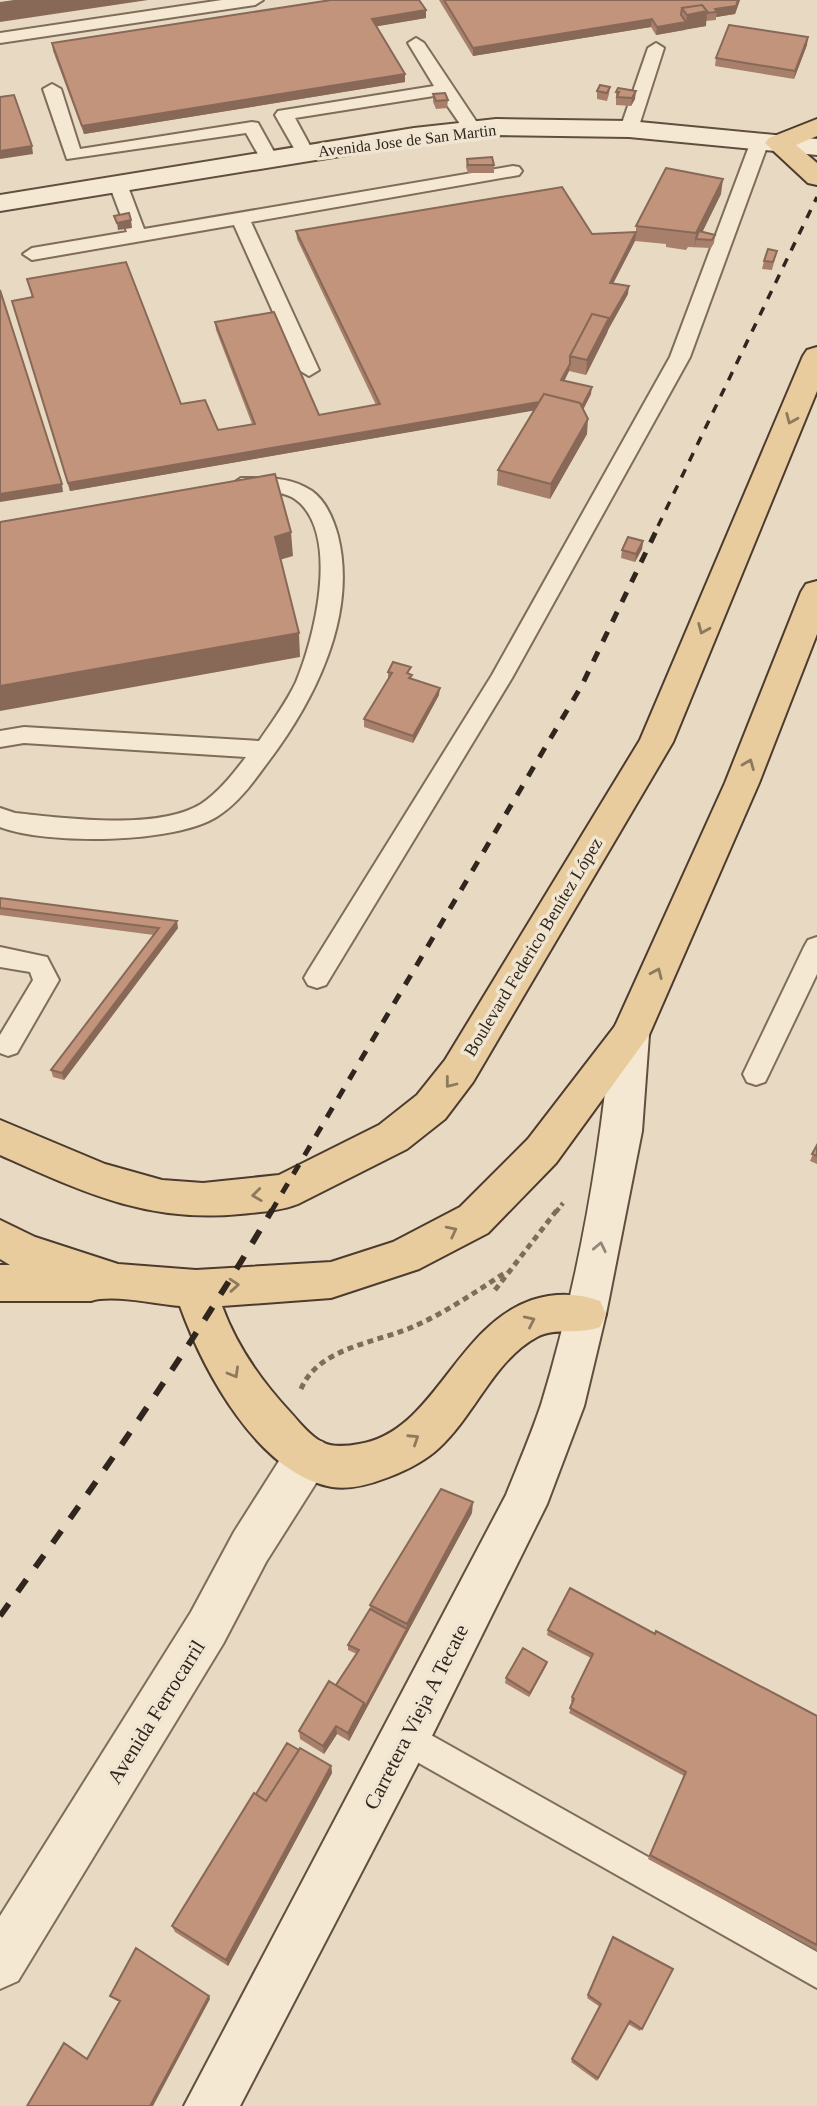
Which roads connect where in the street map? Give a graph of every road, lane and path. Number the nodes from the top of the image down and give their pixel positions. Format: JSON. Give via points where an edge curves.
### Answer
{"nodes":[{"id":1,"x":255,"y":0,"type":"edge"},
{"id":2,"x":0,"y":38,"type":"edge"},
{"id":3,"x":416,"y":43,"type":"dead end"},
{"id":4,"x":656,"y":48,"type":"dead end"},
{"id":5,"x":52,"y":89,"type":"dead end"},
{"id":6,"x":445,"y":89,"type":"junction"},
{"id":7,"x":817,"y":127,"type":"edge"},
{"id":8,"x":629,"y":129,"type":"junction"},
{"id":9,"x":473,"y":130,"type":"junction"},
{"id":10,"x":769,"y":142,"type":"junction"},
{"id":11,"x":817,"y":147,"type":"edge"},
{"id":12,"x":305,"y":153,"type":"junction"},
{"id":13,"x":269,"y":159,"type":"junction"},
{"id":14,"x":513,"y":171,"type":"dead end"},
{"id":15,"x":817,"y":177,"type":"edge"},
{"id":16,"x":118,"y":184,"type":"junction"},
{"id":17,"x":0,"y":203,"type":"edge"},
{"id":18,"x":241,"y":219,"type":"junction"},
{"id":19,"x":138,"y":237,"type":"junction"},
{"id":20,"x":32,"y":254,"type":"dead end"},
{"id":21,"x":817,"y":356,"type":"edge"},
{"id":22,"x":309,"y":370,"type":"dead end"},
{"id":23,"x":219,"y":489,"type":"edge"},
{"id":24,"x":817,"y":592,"type":"edge"},
{"id":25,"x":0,"y":739,"type":"edge"},
{"id":26,"x":265,"y":750,"type":"junction"},
{"id":27,"x":0,"y":817,"type":"edge"},
{"id":28,"x":817,"y":947,"type":"edge"},
{"id":29,"x":0,"y":957,"type":"edge"},
{"id":30,"x":317,"y":978,"type":"dead end"},
{"id":31,"x":630,"y":1035,"type":"junction"},
{"id":32,"x":8,"y":1045,"type":"dead end"},
{"id":33,"x":756,"y":1074,"type":"dead end"},
{"id":34,"x":0,"y":1137,"type":"edge"},
{"id":35,"x":0,"y":1238,"type":"edge"},
{"id":36,"x":506,"y":1272,"type":"dead end"},
{"id":37,"x":118,"y":1282,"type":"junction"},
{"id":38,"x":0,"y":1283,"type":"edge"},
{"id":39,"x":196,"y":1289,"type":"junction"},
{"id":40,"x":585,"y":1314,"type":"junction"},
{"id":41,"x":300,"y":1397,"type":"dead end"},
{"id":42,"x":307,"y":1457,"type":"junction"},
{"id":43,"x":407,"y":1737,"type":"junction"},
{"id":44,"x":0,"y":1964,"type":"edge"},
{"id":45,"x":817,"y":1971,"type":"edge"},
{"id":46,"x":211,"y":2106,"type":"edge"}],
"edges":[{"from":1,"to":2,"type":"lane"},
{"from":3,"to":6,"type":"lane"},
{"from":4,"to":8,"type":"lane"},
{"from":5,"to":13,"type":"lane","via":[[73,155],[252,127]]},
{"from":6,"to":9,"type":"lane"},
{"from":6,"to":12,"type":"lane","via":[[284,115]]},
{"from":7,"to":10,"type":"main road"},
{"from":8,"to":9,"type":"street","name":"Avenida Jose de San Martin"},
{"from":8,"to":10,"type":"street","name":"Avenida Jose de San Martin"},
{"from":9,"to":12,"type":"street","name":"Avenida Jose de San Martin"},
{"from":10,"to":11,"type":"street","name":"Avenida Jose de San Martin"},
{"from":10,"to":15,"type":"main road"},
{"from":10,"to":30,"type":"lane","via":[[680,357],[501,678]]},
{"from":12,"to":13,"type":"street","name":"Avenida Jose de San Martin"},
{"from":13,"to":16,"type":"street","name":"Avenida Jose de San Martin"},
{"from":14,"to":18,"type":"lane"},
{"from":16,"to":17,"type":"street","name":"Avenida Jose de San Martin"},
{"from":16,"to":19,"type":"lane"},
{"from":18,"to":19,"type":"lane"},
{"from":18,"to":22,"type":"lane"},
{"from":19,"to":20,"type":"lane"},
{"from":21,"to":34,"type":"main road","name":"Boulevard Federico Benítez López","one_way":true,"via":[[656,741],[459,1071],[432,1107],[393,1137],[284,1192],[203,1200],[162,1197],[98,1180]]},
{"from":23,"to":26,"type":"lane","via":[[285,483],[304,493],[324,519],[332,568],[326,627],[306,684]]},
{"from":31,"to":24,"type":"main road","one_way":true,"via":[[742,783]]},
{"from":25,"to":26,"type":"lane","via":[[24,735]]},
{"from":26,"to":27,"type":"lane","via":[[210,810],[171,824],[125,832],[12,822]]},
{"from":28,"to":33,"type":"lane"},
{"from":29,"to":32,"type":"lane","via":[[38,964],[46,980]]},
{"from":39,"to":31,"type":"main road","one_way":true,"via":[[331,1280],[404,1255],[474,1220],[542,1151]]},
{"from":40,"to":31,"type":"street","name":"Carretera Vieja A Tecate","one_way":true,"via":[[622,1131]]},
{"from":35,"to":37,"type":"main road","via":[[23,1251]]},
{"from":36,"to":41,"type":"path","via":[[413,1328],[356,1345],[322,1363],[302,1384]]},
{"from":37,"to":38,"type":"main road"},
{"from":37,"to":39,"type":"main road"},
{"from":39,"to":42,"type":"main road","one_way":true,"via":[[205,1323],[251,1403]]},
{"from":42,"to":40,"type":"main road","one_way":true,"via":[[340,1467],[363,1465],[393,1453],[423,1434],[498,1342],[523,1323],[545,1314]]},
{"from":40,"to":43,"type":"street","name":"Carretera Vieja A Tecate","via":[[562,1406],[524,1504]]},
{"from":42,"to":44,"type":"street","name":"Avenida Ferrocarril"},
{"from":43,"to":45,"type":"lane"},
{"from":43,"to":46,"type":"street","name":"Carretera Vieja A Tecate"}]}
